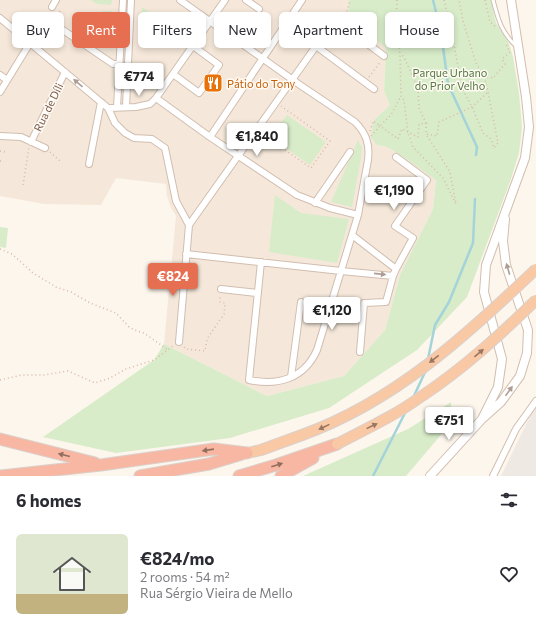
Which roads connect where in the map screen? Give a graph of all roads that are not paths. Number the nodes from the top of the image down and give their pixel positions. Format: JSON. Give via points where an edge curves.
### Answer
{"nodes":[{"id":1,"x":56,"y":0,"type":"edge"},
{"id":2,"x":123,"y":0,"type":"edge"},
{"id":3,"x":131,"y":0,"type":"edge"},
{"id":4,"x":180,"y":0,"type":"edge"},
{"id":5,"x":225,"y":0,"type":"edge"},
{"id":6,"x":246,"y":0,"type":"edge"},
{"id":7,"x":302,"y":0,"type":"edge"},
{"id":8,"x":494,"y":0,"type":"edge"},
{"id":9,"x":511,"y":0,"type":"edge"},
{"id":10,"x":52,"y":7,"type":"road end"},
{"id":11,"x":259,"y":9,"type":"dead end"},
{"id":12,"x":0,"y":18,"type":"edge"},
{"id":13,"x":210,"y":21,"type":"junction"},
{"id":14,"x":206,"y":27,"type":"edge"},
{"id":15,"x":12,"y":28,"type":"edge"},
{"id":16,"x":64,"y":31,"type":"edge"},
{"id":17,"x":24,"y":48,"type":"edge"},
{"id":18,"x":36,"y":48,"type":"edge"},
{"id":19,"x":192,"y":48,"type":"edge"},
{"id":20,"x":196,"y":48,"type":"edge"},
{"id":21,"x":315,"y":48,"type":"edge"},
{"id":22,"x":319,"y":48,"type":"edge"},
{"id":23,"x":374,"y":48,"type":"edge"},
{"id":24,"x":518,"y":48,"type":"junction"},
{"id":25,"x":384,"y":56,"type":"road end"},
{"id":26,"x":263,"y":58,"type":"junction"},
{"id":27,"x":120,"y":64,"type":"junction"},
{"id":28,"x":65,"y":72,"type":"junction"},
{"id":29,"x":173,"y":74,"type":"junction"},
{"id":30,"x":0,"y":75,"type":"edge"},
{"id":31,"x":292,"y":79,"type":"junction"},
{"id":32,"x":7,"y":80,"type":"junction"},
{"id":33,"x":374,"y":89,"type":"dead end"},
{"id":34,"x":0,"y":92,"type":"edge"},
{"id":35,"x":156,"y":98,"type":"junction"},
{"id":36,"x":101,"y":102,"type":"junction"},
{"id":37,"x":118,"y":107,"type":"junction"},
{"id":38,"x":126,"y":107,"type":"junction"},
{"id":39,"x":108,"y":108,"type":"junction"},
{"id":40,"x":0,"y":136,"type":"edge"},
{"id":41,"x":210,"y":137,"type":"junction"},
{"id":42,"x":31,"y":142,"type":"junction"},
{"id":43,"x":45,"y":148,"type":"road end"},
{"id":44,"x":350,"y":152,"type":"dead end"},
{"id":45,"x":238,"y":156,"type":"junction"},
{"id":46,"x":396,"y":157,"type":"dead end"},
{"id":47,"x":89,"y":164,"type":"dead end"},
{"id":48,"x":315,"y":203,"type":"junction"},
{"id":49,"x":506,"y":212,"type":"junction"},
{"id":50,"x":358,"y":215,"type":"junction"},
{"id":51,"x":189,"y":225,"type":"junction"},
{"id":52,"x":352,"y":235,"type":"junction"},
{"id":53,"x":186,"y":254,"type":"junction"},
{"id":54,"x":261,"y":262,"type":"junction"},
{"id":55,"x":396,"y":269,"type":"junction"},
{"id":56,"x":536,"y":269,"type":"edge"},
{"id":57,"x":341,"y":271,"type":"junction"},
{"id":58,"x":393,"y":276,"type":"junction"},
{"id":59,"x":221,"y":289,"type":"road end"},
{"id":60,"x":257,"y":293,"type":"junction"},
{"id":61,"x":536,"y":300,"type":"edge"},
{"id":62,"x":301,"y":302,"type":"dead end"},
{"id":63,"x":179,"y":342,"type":"road end"},
{"id":64,"x":360,"y":352,"type":"dead end"},
{"id":65,"x":291,"y":377,"type":"junction"},
{"id":66,"x":536,"y":401,"type":"edge"},
{"id":67,"x":482,"y":419,"type":"junction"},
{"id":68,"x":0,"y":439,"type":"edge"},
{"id":69,"x":337,"y":444,"type":"junction"},
{"id":70,"x":247,"y":453,"type":"junction"},
{"id":71,"x":101,"y":465,"type":"junction"},
{"id":72,"x":0,"y":476,"type":"edge"},
{"id":73,"x":140,"y":476,"type":"edge"},
{"id":74,"x":239,"y":476,"type":"edge"},
{"id":75,"x":281,"y":476,"type":"edge"},
{"id":76,"x":430,"y":476,"type":"edge"},
{"id":77,"x":493,"y":476,"type":"edge"}],
"edges":[{"from":1,"to":10,"type":"street"},
{"from":2,"to":27,"type":"street"},
{"from":3,"to":38,"type":"street"},
{"from":4,"to":13,"type":"street"},
{"from":5,"to":13,"type":"street"},
{"from":6,"to":11,"type":"street"},
{"from":7,"to":26,"type":"street"},
{"from":8,"to":24,"type":"lane","via":[[499,23]]},
{"from":9,"to":24,"type":"street"},
{"from":12,"to":15,"type":"street"},
{"from":13,"to":14,"type":"street"},
{"from":13,"to":26,"type":"street"},
{"from":16,"to":27,"type":"street","via":[[113,64]]},
{"from":17,"to":32,"type":"street"},
{"from":18,"to":28,"type":"street"},
{"from":19,"to":29,"type":"street"},
{"from":20,"to":29,"type":"street","via":[[219,65],[199,93]]},
{"from":21,"to":31,"type":"street"},
{"from":22,"to":33,"type":"street"},
{"from":23,"to":25,"type":"street"},
{"from":24,"to":49,"type":"street","via":[[529,127],[524,158]]},
{"from":26,"to":31,"type":"street"},
{"from":26,"to":41,"type":"street"},
{"from":27,"to":37,"type":"street"},
{"from":36,"to":28,"type":"street","one_way":true},
{"from":28,"to":42,"type":"street","name":"Rua de Díli"},
{"from":29,"to":35,"type":"street"},
{"from":30,"to":32,"type":"street"},
{"from":31,"to":45,"type":"street"},
{"from":31,"to":50,"type":"street","via":[[355,122],[367,140],[369,153]]},
{"from":32,"to":34,"type":"street"},
{"from":35,"to":38,"type":"street","via":[[150,104]]},
{"from":35,"to":41,"type":"street"},
{"from":36,"to":39,"type":"street"},
{"from":36,"to":47,"type":"street"},
{"from":37,"to":38,"type":"street"},
{"from":37,"to":39,"type":"street"},
{"from":39,"to":51,"type":"street","via":[[115,123],[125,134],[152,139],[165,148],[176,201]]},
{"from":40,"to":42,"type":"street","via":[[21,137]]},
{"from":41,"to":45,"type":"street"},
{"from":42,"to":43,"type":"street"},
{"from":44,"to":48,"type":"street"},
{"from":45,"to":48,"type":"street","via":[[297,195]]},
{"from":45,"to":51,"type":"street"},
{"from":46,"to":55,"type":"street","via":[[427,180],[395,226],[413,238]]},
{"from":48,"to":50,"type":"street"},
{"from":49,"to":67,"type":"street","via":[[486,265],[484,292],[502,359],[498,387]]},
{"from":67,"to":49,"type":"street","one_way":true,"via":[[501,402],[520,376],[527,353],[528,330],[506,266],[503,241]]},
{"from":50,"to":52,"type":"street"},
{"from":51,"to":53,"type":"street"},
{"from":52,"to":55,"type":"street"},
{"from":52,"to":57,"type":"street"},
{"from":53,"to":54,"type":"street"},
{"from":53,"to":63,"type":"street"},
{"from":54,"to":57,"type":"street"},
{"from":54,"to":60,"type":"street"},
{"from":55,"to":58,"type":"street"},
{"from":56,"to":70,"type":"highway","one_way":true,"bridge":true,"via":[[496,307],[414,375],[359,409],[317,430]]},
{"from":57,"to":58,"type":"street","one_way":true},
{"from":57,"to":65,"type":"street","via":[[314,355],[306,366]]},
{"from":58,"to":64,"type":"street","via":[[386,302],[364,303]]},
{"from":59,"to":60,"type":"street"},
{"from":60,"to":65,"type":"street","via":[[249,380],[271,383]]},
{"from":69,"to":61,"type":"highway","one_way":true,"bridge":true,"via":[[380,422],[439,384],[481,351]]},
{"from":62,"to":65,"type":"street"},
{"from":66,"to":77,"type":"street","via":[[516,429]]},
{"from":67,"to":76,"type":"street"},
{"from":71,"to":68,"type":"highway","one_way":true},
{"from":74,"to":69,"type":"highway","one_way":true},
{"from":69,"to":75,"type":"highway"},
{"from":70,"to":71,"type":"highway","one_way":true,"via":[[214,449]]},
{"from":70,"to":73,"type":"highway","via":[[209,464]]},
{"from":71,"to":72,"type":"highway"}]}
